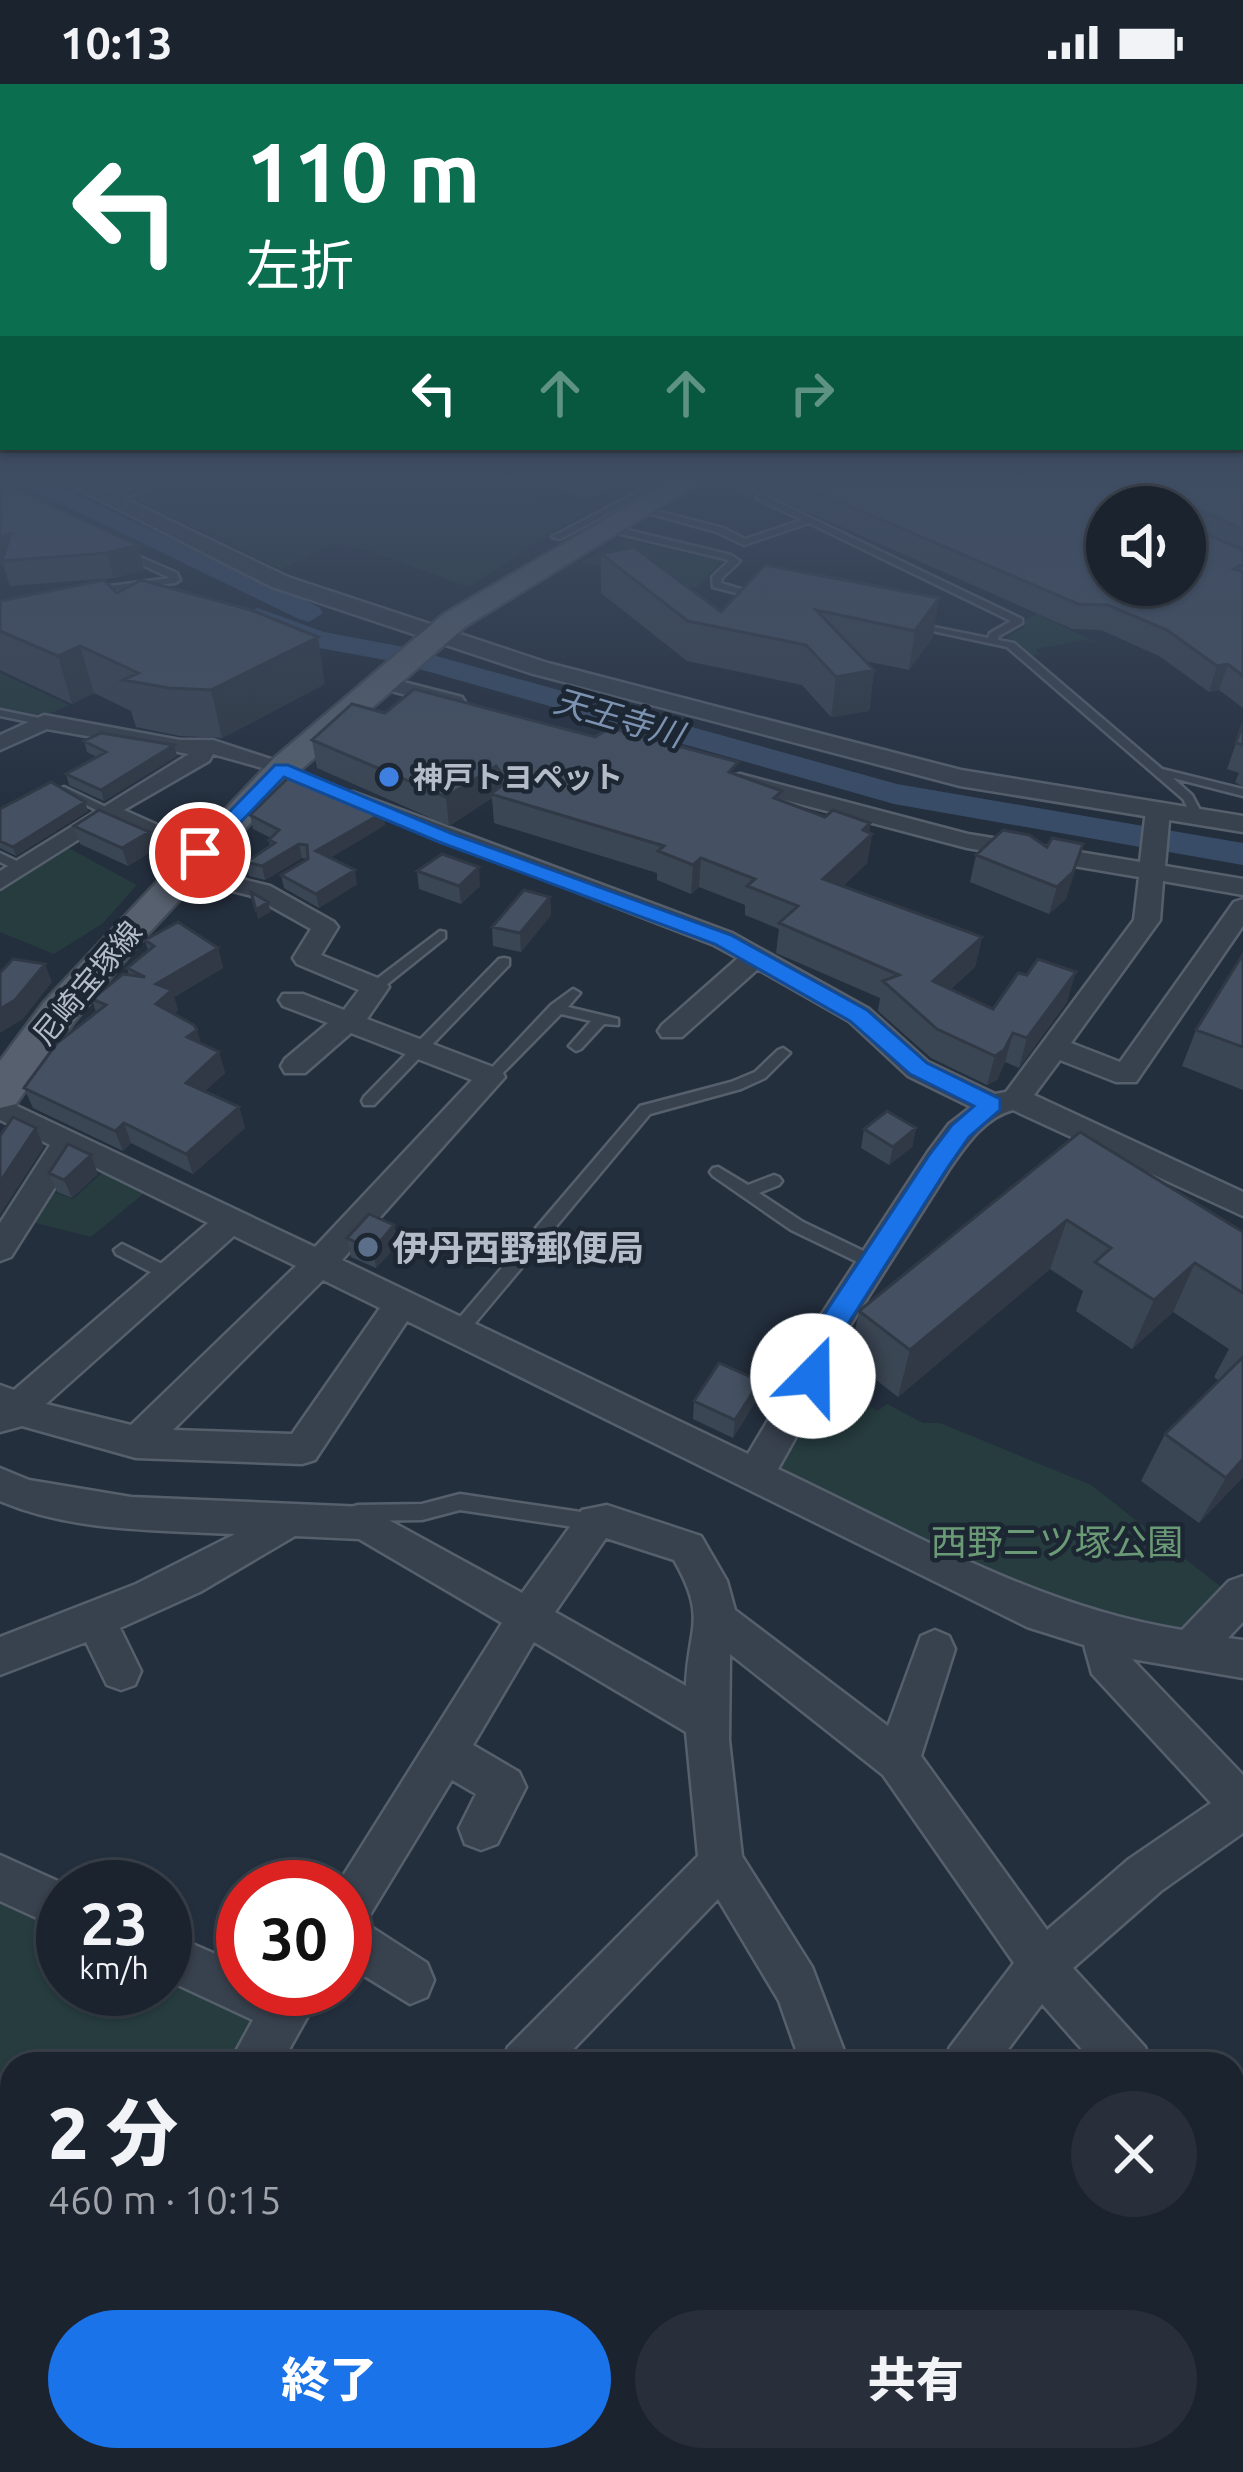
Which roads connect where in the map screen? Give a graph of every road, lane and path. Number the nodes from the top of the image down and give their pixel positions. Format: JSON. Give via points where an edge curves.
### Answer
{"nodes":[{"id":1,"x":313,"y":594,"type":"edge"},
{"id":2,"x":498,"y":594,"type":"edge"},
{"id":3,"x":755,"y":594,"type":"edge"},
{"id":4,"x":963,"y":594,"type":"edge"},
{"id":5,"x":784,"y":600,"type":"edge"},
{"id":6,"x":895,"y":622,"type":"edge"},
{"id":7,"x":433,"y":639,"type":"junction"},
{"id":8,"x":993,"y":640,"type":"junction"},
{"id":9,"x":387,"y":680,"type":"junction"},
{"id":10,"x":472,"y":707,"type":"edge"},
{"id":11,"x":0,"y":713,"type":"edge"},
{"id":12,"x":44,"y":722,"type":"junction"},
{"id":13,"x":0,"y":743,"type":"edge"},
{"id":14,"x":203,"y":748,"type":"junction"},
{"id":15,"x":283,"y":768,"type":"junction"},
{"id":16,"x":1156,"y":770,"type":"junction"},
{"id":17,"x":718,"y":775,"type":"edge"},
{"id":18,"x":64,"y":790,"type":"edge"},
{"id":19,"x":1243,"y":793,"type":"edge"},
{"id":20,"x":106,"y":811,"type":"junction"},
{"id":21,"x":1157,"y":814,"type":"junction"},
{"id":22,"x":1197,"y":816,"type":"junction"},
{"id":23,"x":1242,"y":820,"type":"edge"},
{"id":24,"x":191,"y":862,"type":"junction"},
{"id":25,"x":7,"y":869,"type":"edge"},
{"id":26,"x":1151,"y":871,"type":"junction"},
{"id":27,"x":1243,"y":887,"type":"edge"},
{"id":28,"x":1243,"y":907,"type":"edge"},
{"id":29,"x":440,"y":935,"type":"dead end"},
{"id":30,"x":757,"y":958,"type":"junction"},
{"id":31,"x":504,"y":962,"type":"dead end"},
{"id":32,"x":375,"y":987,"type":"junction"},
{"id":33,"x":573,"y":993,"type":"dead end"},
{"id":34,"x":293,"y":1000,"type":"dead end"},
{"id":35,"x":556,"y":1008,"type":"junction"},
{"id":36,"x":347,"y":1020,"type":"junction"},
{"id":37,"x":678,"y":1022,"type":"dead end"},
{"id":38,"x":576,"y":1046,"type":"dead end"},
{"id":39,"x":1057,"y":1048,"type":"junction"},
{"id":40,"x":418,"y":1049,"type":"junction"},
{"id":41,"x":783,"y":1053,"type":"dead end"},
{"id":42,"x":295,"y":1066,"type":"dead end"},
{"id":43,"x":491,"y":1077,"type":"junction"},
{"id":44,"x":0,"y":1093,"type":"edge"},
{"id":45,"x":369,"y":1101,"type":"dead end"},
{"id":46,"x":1004,"y":1102,"type":"junction"},
{"id":47,"x":0,"y":1108,"type":"edge"},
{"id":48,"x":68,"y":1141,"type":"junction"},
{"id":49,"x":718,"y":1172,"type":"dead end"},
{"id":50,"x":774,"y":1181,"type":"dead end"},
{"id":51,"x":745,"y":1192,"type":"junction"},
{"id":52,"x":1243,"y":1205,"type":"edge"},
{"id":53,"x":229,"y":1222,"type":"junction"},
{"id":54,"x":0,"y":1249,"type":"edge"},
{"id":55,"x":122,"y":1250,"type":"dead end"},
{"id":56,"x":874,"y":1263,"type":"junction"},
{"id":57,"x":320,"y":1264,"type":"junction"},
{"id":58,"x":170,"y":1275,"type":"junction"},
{"id":59,"x":401,"y":1303,"type":"junction"},
{"id":60,"x":460,"y":1329,"type":"junction"},
{"id":61,"x":6,"y":1411,"type":"edge"},
{"id":62,"x":136,"y":1443,"type":"junction"},
{"id":63,"x":755,"y":1476,"type":"junction"},
{"id":64,"x":0,"y":1484,"type":"edge"},
{"id":65,"x":290,"y":1519,"type":"junction"},
{"id":66,"x":333,"y":1522,"type":"junction"},
{"id":67,"x":595,"y":1522,"type":"junction"},
{"id":68,"x":1243,"y":1594,"type":"edge"},
{"id":69,"x":526,"y":1620,"type":"junction"},
{"id":70,"x":96,"y":1621,"type":"junction"},
{"id":71,"x":718,"y":1621,"type":"junction"},
{"id":72,"x":1103,"y":1634,"type":"junction"},
{"id":73,"x":935,"y":1648,"type":"dead end"},
{"id":74,"x":1190,"y":1650,"type":"junction"},
{"id":75,"x":0,"y":1656,"type":"edge"},
{"id":76,"x":1243,"y":1659,"type":"edge"},
{"id":77,"x":121,"y":1672,"type":"dead end"},
{"id":78,"x":707,"y":1721,"type":"junction"},
{"id":79,"x":445,"y":1752,"type":"junction"},
{"id":80,"x":898,"y":1760,"type":"junction"},
{"id":81,"x":1243,"y":1807,"type":"edge"},
{"id":82,"x":481,"y":1828,"type":"dead end"},
{"id":83,"x":721,"y":1864,"type":"junction"},
{"id":84,"x":372,"y":1870,"type":"edge"},
{"id":85,"x":0,"y":1878,"type":"edge"},
{"id":86,"x":36,"y":1895,"type":"edge"},
{"id":87,"x":372,"y":1955,"type":"edge"},
{"id":88,"x":1043,"y":1964,"type":"junction"},
{"id":89,"x":410,"y":1980,"type":"dead end"},
{"id":90,"x":282,"y":2016,"type":"edge"},
{"id":91,"x":260,"y":2052,"type":"edge"},
{"id":92,"x":537,"y":2052,"type":"edge"},
{"id":93,"x":821,"y":2052,"type":"edge"},
{"id":94,"x":976,"y":2052,"type":"edge"},
{"id":95,"x":1117,"y":2052,"type":"edge"}],
"edges":[{"from":1,"to":7,"type":"street"},
{"from":2,"to":7,"type":"main road","name":"尼崎宝塚線"},
{"from":3,"to":5,"type":"lane"},
{"from":4,"to":8,"type":"lane","via":[[1019,621]]},
{"from":6,"to":8,"type":"lane"},
{"from":7,"to":9,"type":"main road","name":"尼崎宝塚線"},
{"from":7,"to":21,"type":"street","via":[[960,778]]},
{"from":8,"to":16,"type":"lane","via":[[1010,645]]},
{"from":9,"to":10,"type":"street"},
{"from":9,"to":15,"type":"main road","name":"尼崎宝塚線"},
{"from":11,"to":12,"type":"lane"},
{"from":12,"to":13,"type":"street"},
{"from":12,"to":14,"type":"street"},
{"from":14,"to":15,"type":"street"},
{"from":14,"to":20,"type":"street"},
{"from":15,"to":24,"type":"main road","name":"尼崎宝塚線"},
{"from":15,"to":30,"type":"street"},
{"from":16,"to":19,"type":"lane"},
{"from":16,"to":22,"type":"lane"},
{"from":17,"to":26,"type":"street","via":[[967,841]]},
{"from":18,"to":20,"type":"lane"},
{"from":20,"to":24,"type":"street"},
{"from":20,"to":25,"type":"street"},
{"from":21,"to":22,"type":"street"},
{"from":21,"to":26,"type":"street"},
{"from":22,"to":23,"type":"street"},
{"from":24,"to":32,"type":"street","via":[[268,887],[325,927],[306,958]]},
{"from":24,"to":44,"type":"main road","name":"尼崎宝塚線","via":[[59,1012]]},
{"from":26,"to":27,"type":"street"},
{"from":26,"to":39,"type":"street","via":[[1147,920]]},
{"from":28,"to":39,"type":"street","via":[[1126,1075]]},
{"from":29,"to":32,"type":"lane"},
{"from":30,"to":37,"type":"street"},
{"from":30,"to":46,"type":"street","via":[[859,1016],[918,1069]]},
{"from":31,"to":40,"type":"lane"},
{"from":32,"to":36,"type":"street"},
{"from":33,"to":35,"type":"lane"},
{"from":34,"to":36,"type":"street"},
{"from":35,"to":38,"type":"lane","via":[[606,1021]]},
{"from":35,"to":43,"type":"lane"},
{"from":36,"to":40,"type":"street"},
{"from":36,"to":42,"type":"street"},
{"from":39,"to":46,"type":"street"},
{"from":40,"to":43,"type":"street"},
{"from":40,"to":45,"type":"lane"},
{"from":41,"to":60,"type":"lane","via":[[736,1086],[645,1110]]},
{"from":43,"to":57,"type":"street"},
{"from":46,"to":52,"type":"street"},
{"from":46,"to":56,"type":"street","via":[[950,1146]]},
{"from":47,"to":48,"type":"street"},
{"from":48,"to":53,"type":"street"},
{"from":48,"to":54,"type":"street"},
{"from":49,"to":51,"type":"lane"},
{"from":50,"to":51,"type":"lane"},
{"from":51,"to":56,"type":"lane"},
{"from":53,"to":57,"type":"street"},
{"from":53,"to":58,"type":"street"},
{"from":55,"to":58,"type":"lane"},
{"from":56,"to":63,"type":"street","via":[[811,1359],[813,1376]]},
{"from":57,"to":59,"type":"street"},
{"from":57,"to":62,"type":"street"},
{"from":58,"to":61,"type":"street"},
{"from":59,"to":60,"type":"street"},
{"from":59,"to":62,"type":"street","via":[[302,1449]]},
{"from":60,"to":63,"type":"street"},
{"from":61,"to":62,"type":"street"},
{"from":63,"to":72,"type":"street","via":[[1041,1614]]},
{"from":64,"to":65,"type":"street","via":[[131,1514]]},
{"from":65,"to":66,"type":"street"},
{"from":65,"to":70,"type":"street"},
{"from":66,"to":67,"type":"lane","via":[[460,1502]]},
{"from":66,"to":69,"type":"street","via":[[365,1523]]},
{"from":67,"to":69,"type":"street"},
{"from":67,"to":71,"type":"street","via":[[687,1548]]},
{"from":68,"to":74,"type":"street"},
{"from":69,"to":78,"type":"street"},
{"from":69,"to":79,"type":"street"},
{"from":70,"to":75,"type":"street"},
{"from":70,"to":77,"type":"street"},
{"from":71,"to":78,"type":"street"},
{"from":71,"to":80,"type":"street"},
{"from":72,"to":74,"type":"street"},
{"from":72,"to":81,"type":"street","via":[[1106,1661]]},
{"from":73,"to":80,"type":"street"},
{"from":74,"to":76,"type":"street"},
{"from":78,"to":83,"type":"street"},
{"from":79,"to":82,"type":"street","via":[[505,1787]]},
{"from":79,"to":84,"type":"street"},
{"from":80,"to":88,"type":"street"},
{"from":81,"to":88,"type":"street","via":[[1145,1875]]},
{"from":83,"to":92,"type":"street"},
{"from":83,"to":93,"type":"street","via":[[772,1936]]},
{"from":85,"to":86,"type":"street"},
{"from":87,"to":89,"type":"street"},
{"from":88,"to":94,"type":"street"},
{"from":88,"to":95,"type":"street"},
{"from":90,"to":91,"type":"street"}]}
